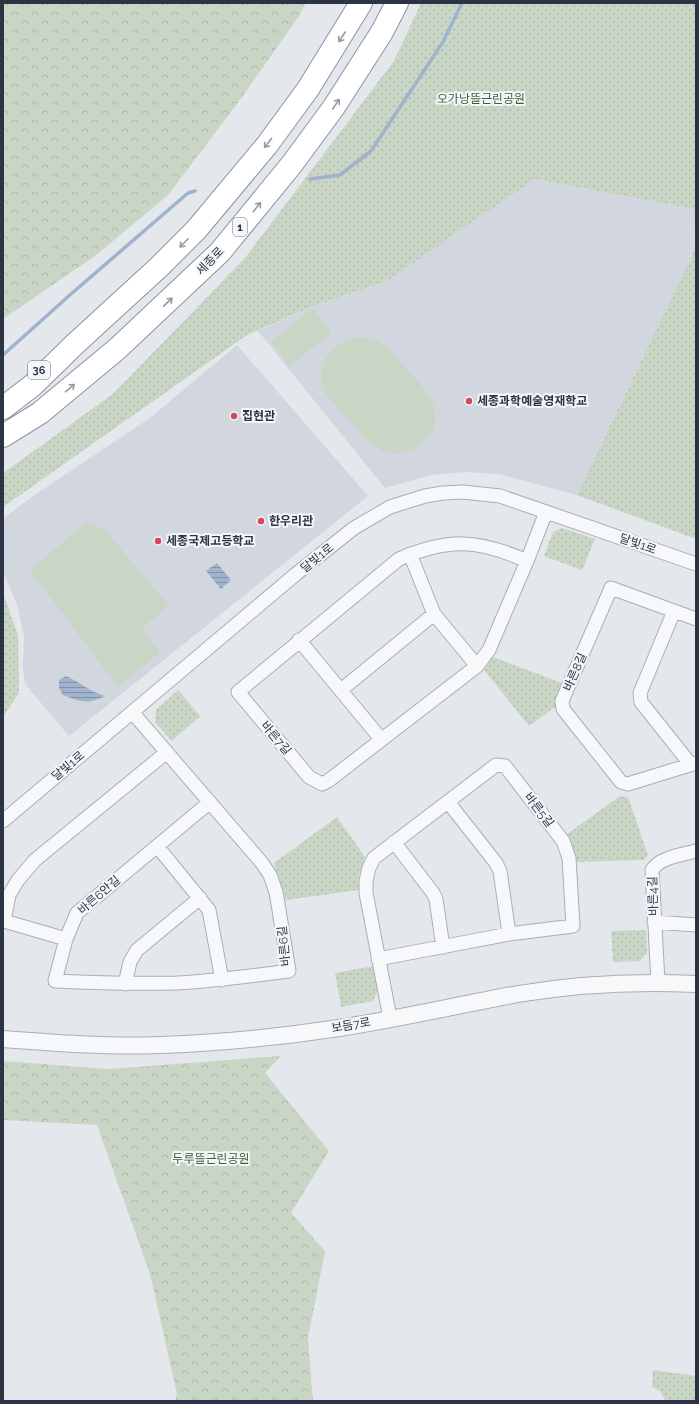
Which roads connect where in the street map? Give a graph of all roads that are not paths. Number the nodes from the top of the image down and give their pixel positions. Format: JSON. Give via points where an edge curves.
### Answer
{"nodes":[{"id":1,"x":361,"y":3,"type":"edge"},
{"id":2,"x":397,"y":3,"type":"edge"},
{"id":3,"x":75,"y":344,"type":"junction"},
{"id":4,"x":3,"y":395,"type":"edge"},
{"id":5,"x":3,"y":408,"type":"edge"},
{"id":6,"x":40,"y":413,"type":"junction"},
{"id":7,"x":3,"y":436,"type":"edge"},
{"id":8,"x":3,"y":441,"type":"edge"},
{"id":9,"x":546,"y":512,"type":"junction"},
{"id":10,"x":410,"y":554,"type":"junction"},
{"id":11,"x":527,"y":561,"type":"junction"},
{"id":12,"x":696,"y":564,"type":"edge"},
{"id":13,"x":674,"y":611,"type":"junction"},
{"id":14,"x":434,"y":614,"type":"junction"},
{"id":15,"x":696,"y":620,"type":"edge"},
{"id":16,"x":299,"y":640,"type":"junction"},
{"id":17,"x":477,"y":666,"type":"junction"},
{"id":18,"x":341,"y":690,"type":"junction"},
{"id":19,"x":132,"y":712,"type":"junction"},
{"id":20,"x":381,"y":739,"type":"junction"},
{"id":21,"x":167,"y":752,"type":"junction"},
{"id":22,"x":693,"y":764,"type":"edge"},
{"id":23,"x":210,"y":802,"type":"junction"},
{"id":24,"x":448,"y":802,"type":"junction"},
{"id":25,"x":3,"y":821,"type":"edge"},
{"id":26,"x":394,"y":842,"type":"junction"},
{"id":27,"x":157,"y":846,"type":"junction"},
{"id":28,"x":696,"y":851,"type":"edge"},
{"id":29,"x":200,"y":898,"type":"junction"},
{"id":30,"x":654,"y":922,"type":"junction"},
{"id":31,"x":696,"y":925,"type":"edge"},
{"id":32,"x":509,"y":934,"type":"junction"},
{"id":33,"x":66,"y":939,"type":"junction"},
{"id":34,"x":443,"y":947,"type":"junction"},
{"id":35,"x":378,"y":959,"type":"junction"},
{"id":36,"x":222,"y":980,"type":"junction"},
{"id":37,"x":55,"y":981,"type":"joint"},
{"id":38,"x":658,"y":982,"type":"junction"},
{"id":39,"x":125,"y":984,"type":"junction"},
{"id":40,"x":696,"y":984,"type":"edge"},
{"id":41,"x":390,"y":1018,"type":"junction"},
{"id":42,"x":3,"y":1039,"type":"edge"}],
"edges":[{"from":1,"to":3,"type":"highway","one_way":true,"via":[[308,89],[267,145],[196,230]]},
{"from":6,"to":2,"type":"highway","name":"세종로","number":"1","one_way":true,"via":[[117,349],[220,252],[292,164],[334,107],[382,32]]},
{"from":3,"to":4,"type":"highway","number":"36"},
{"from":3,"to":5,"type":"highway","via":[[33,386]]},
{"from":6,"to":7,"type":"highway","name":"세종로","number":"1"},
{"from":6,"to":8,"type":"highway"},
{"from":9,"to":11,"type":"street"},
{"from":9,"to":12,"type":"street","name":"달빛1로"},
{"from":9,"to":19,"type":"street","name":"달빛1로","via":[[500,496],[463,492],[425,496],[390,507],[354,528]]},
{"from":10,"to":11,"type":"street","name":"바른7길","via":[[442,544],[468,544],[488,546]]},
{"from":10,"to":14,"type":"street"},
{"from":10,"to":16,"type":"street","name":"바른7길","via":[[384,570]]},
{"from":11,"to":17,"type":"street","name":"바른7길","via":[[488,650]]},
{"from":13,"to":15,"type":"street","name":"바른8길"},
{"from":13,"to":22,"type":"street","name":"바른8길","via":[[640,693],[640,702]]},
{"from":13,"to":22,"type":"street","name":"바른8길","via":[[611,588],[562,704],[563,710],[621,782],[628,784]]},
{"from":14,"to":17,"type":"street"},
{"from":14,"to":18,"type":"street"},
{"from":16,"to":18,"type":"street"},
{"from":16,"to":20,"type":"street","name":"바른7길","via":[[238,692],[309,777],[322,784]]},
{"from":17,"to":20,"type":"street","name":"바른7길"},
{"from":18,"to":20,"type":"street"},
{"from":19,"to":21,"type":"street","name":"바른6길"},
{"from":19,"to":25,"type":"street","name":"달빛1로"},
{"from":21,"to":23,"type":"street","name":"바른6길"},
{"from":21,"to":33,"type":"street","via":[[35,860],[9,895],[4,921]]},
{"from":23,"to":27,"type":"street","name":"바른6안길"},
{"from":23,"to":36,"type":"street","name":"바른6길","via":[[270,875],[276,892],[289,971]]},
{"from":24,"to":26,"type":"street","name":"바른5길"},
{"from":24,"to":32,"type":"street","via":[[500,871]]},
{"from":24,"to":32,"type":"street","name":"바른5길","via":[[496,765],[505,766],[565,845],[569,858],[573,926]]},
{"from":26,"to":34,"type":"street","via":[[436,899]]},
{"from":26,"to":35,"type":"street","name":"바른5길","via":[[374,858],[366,881]]},
{"from":27,"to":29,"type":"street"},
{"from":27,"to":33,"type":"street","name":"바른6안길","via":[[77,913]]},
{"from":28,"to":30,"type":"street","name":"바른4길","via":[[661,861],[652,870]]},
{"from":29,"to":36,"type":"street","via":[[209,910]]},
{"from":29,"to":39,"type":"street","via":[[137,950],[132,956]]},
{"from":30,"to":31,"type":"street","name":"바른4길"},
{"from":30,"to":38,"type":"street","name":"바른4길"},
{"from":32,"to":34,"type":"street","name":"바른5길"},
{"from":33,"to":37,"type":"street","name":"바른6안길"},
{"from":34,"to":35,"type":"street","name":"바른5길"},
{"from":35,"to":41,"type":"street","name":"바른5길"},
{"from":36,"to":39,"type":"street","name":"바른6길"},
{"from":37,"to":39,"type":"street","name":"바른6길"},
{"from":38,"to":40,"type":"street","name":"보듬7로"},
{"from":38,"to":41,"type":"street","name":"보듬7로","via":[[575,986]]},
{"from":41,"to":42,"type":"street","name":"보듬7로","via":[[340,1028],[258,1039],[160,1045]]}]}
